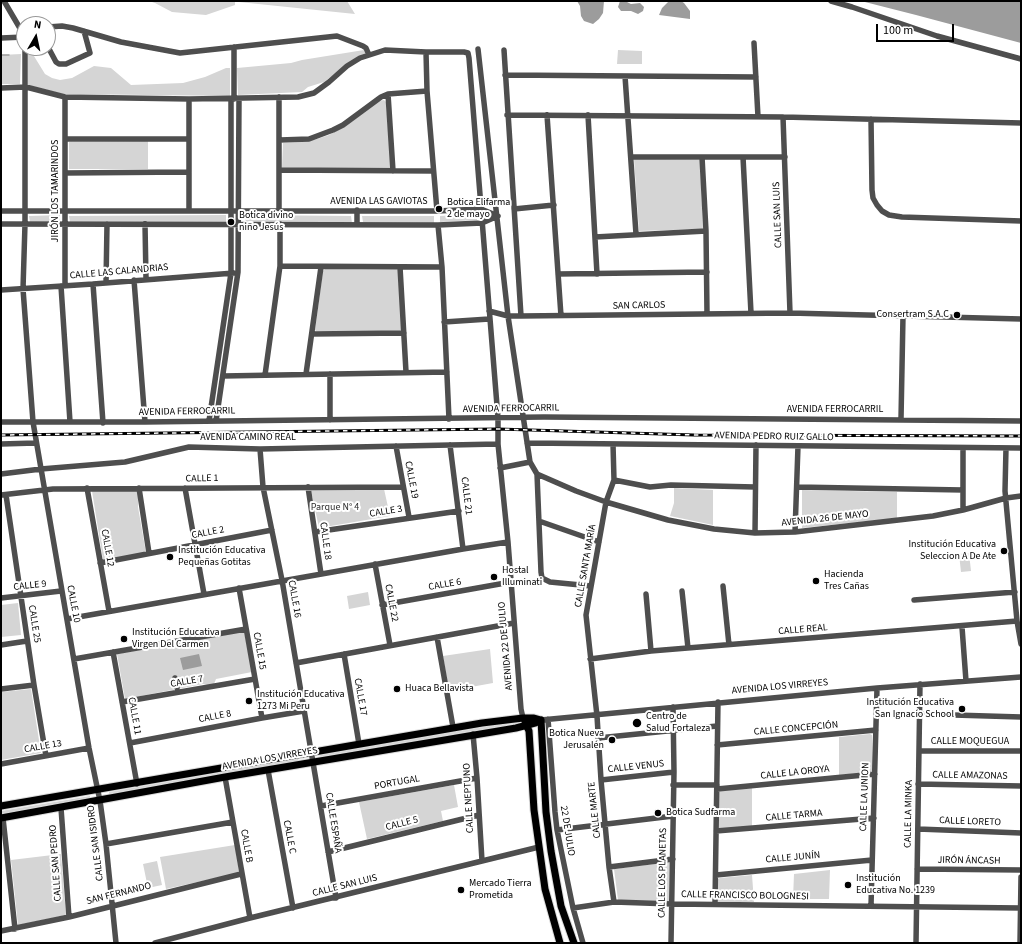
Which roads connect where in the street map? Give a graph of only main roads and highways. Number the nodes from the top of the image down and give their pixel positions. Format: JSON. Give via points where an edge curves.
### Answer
{"nodes":[{"id":1,"x":523,"y":718,"type":"junction"},
{"id":2,"x":545,"y":720,"type":"junction"},
{"id":3,"x":527,"y":725,"type":"junction"},
{"id":4,"x":1,"y":806,"type":"edge"},
{"id":5,"x":2,"y":818,"type":"edge"},
{"id":6,"x":560,"y":943,"type":"edge"},
{"id":7,"x":574,"y":943,"type":"edge"}],
"edges":[{"from":1,"to":2,"type":"main road","name":"AVENIDA LOS VIRREYES"},
{"from":1,"to":3,"type":"main road","name":"AVENIDA 22 DE JULIO"},
{"from":1,"to":4,"type":"main road","name":"AVENIDA LOS VIRREYES","via":[[453,727]]},
{"from":2,"to":3,"type":"main road","name":"AVENIDA LOS VIRREYES"},
{"from":2,"to":7,"type":"main road","via":[[546,812],[551,851],[561,906]]},
{"from":3,"to":5,"type":"main road","name":"AVENIDA LOS VIRREYES"},
{"from":3,"to":6,"type":"main road","via":[[534,810],[548,905]]}]}
